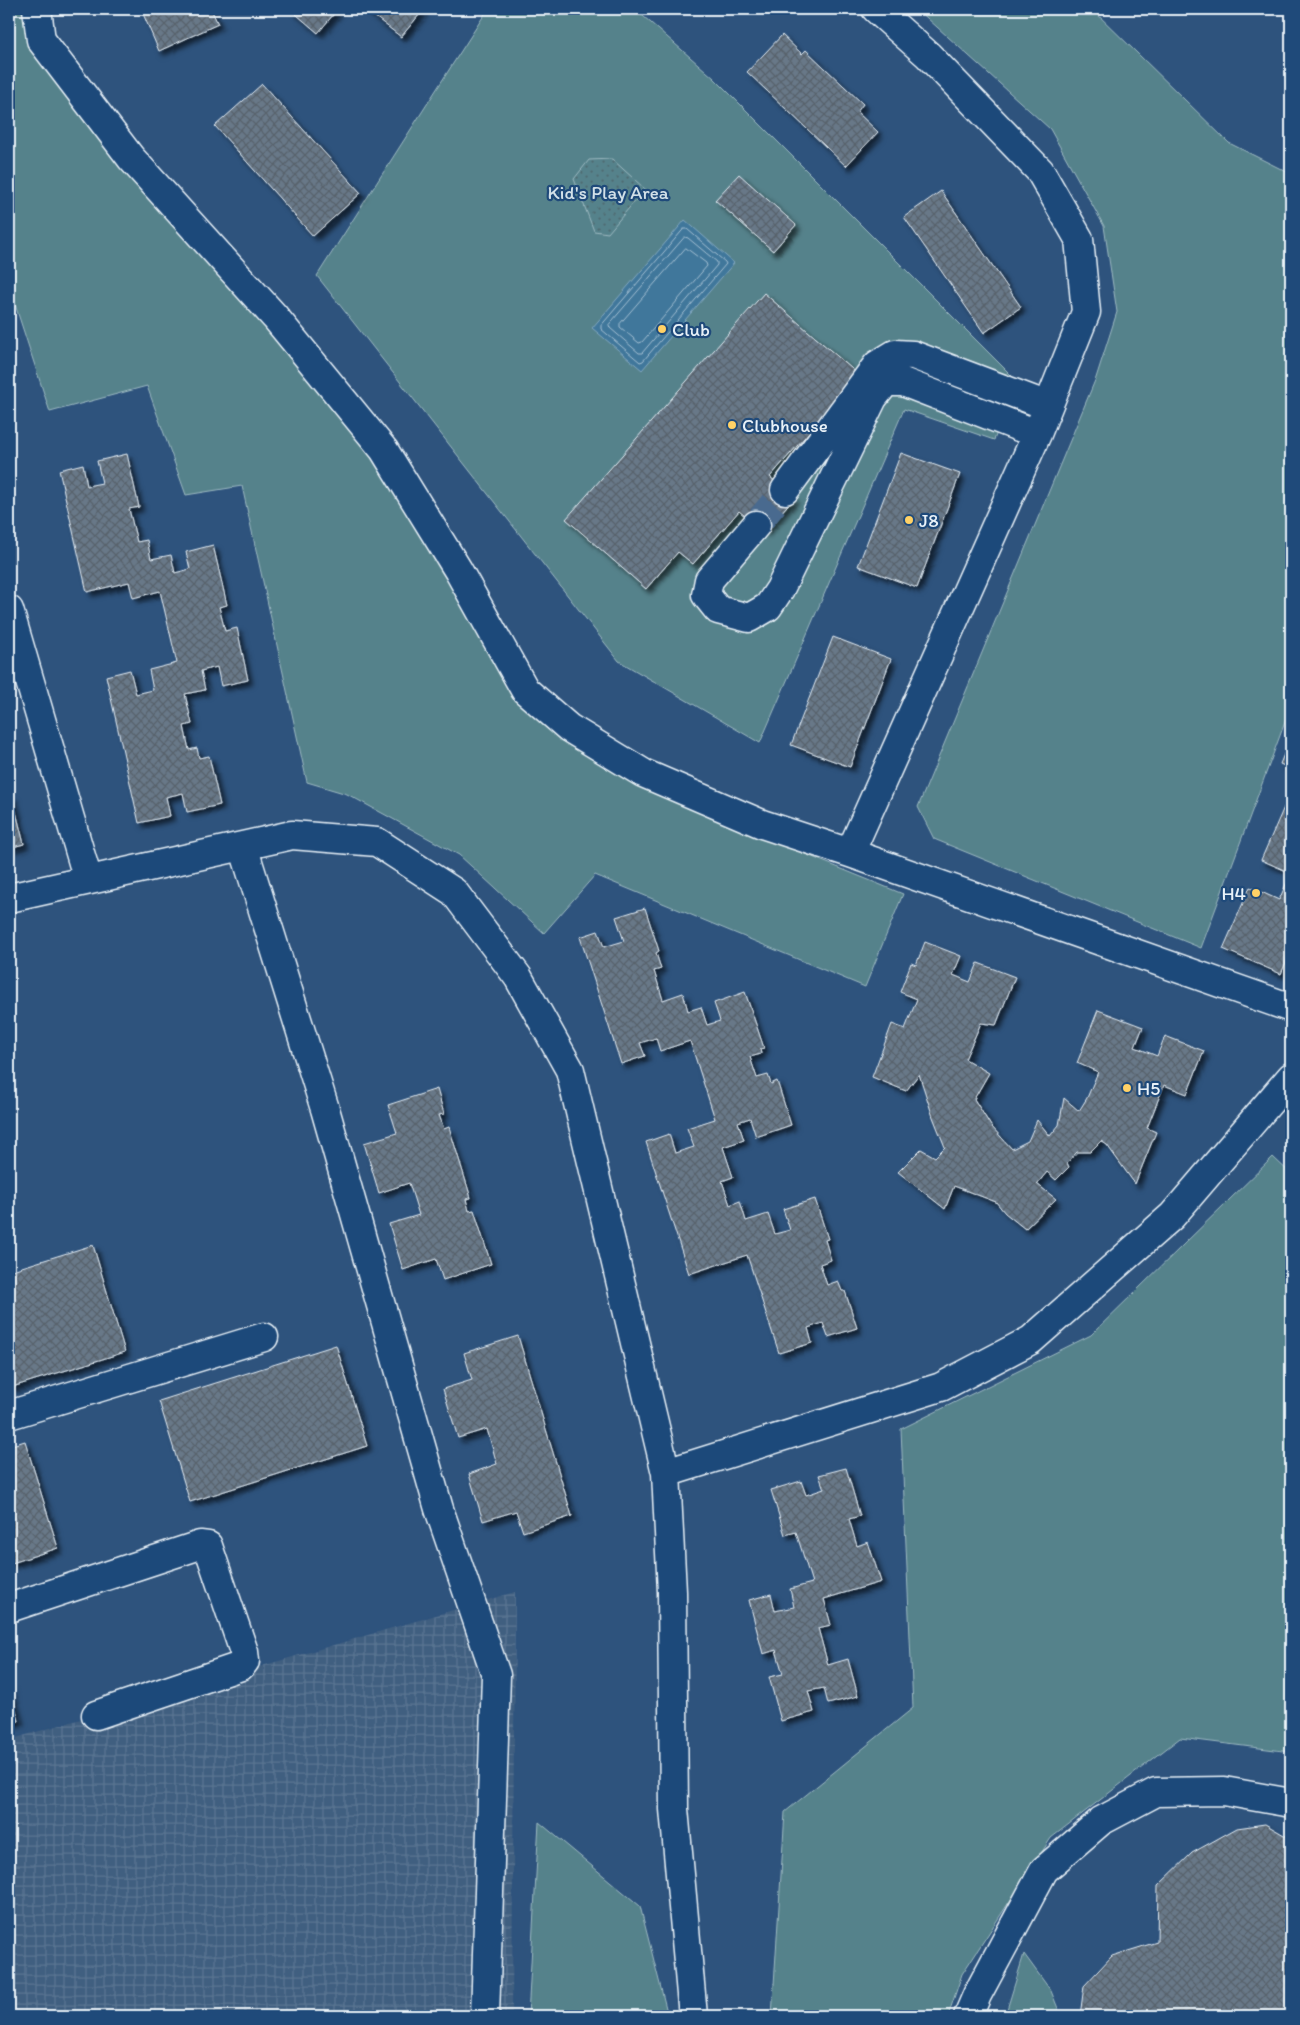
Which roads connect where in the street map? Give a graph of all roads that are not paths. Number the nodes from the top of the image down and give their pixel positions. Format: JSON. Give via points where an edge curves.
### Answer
{"nodes":[{"id":1,"x":37,"y":9,"type":"edge"},
{"id":2,"x":876,"y":9,"type":"edge"},
{"id":3,"x":1048,"y":406,"type":"junction"},
{"id":4,"x":1037,"y":434,"type":"junction"},
{"id":5,"x":785,"y":490,"type":"tunnel mouth"},
{"id":6,"x":756,"y":525,"type":"tunnel mouth"},
{"id":7,"x":9,"y":610,"type":"edge"},
{"id":8,"x":244,"y":846,"type":"junction"},
{"id":9,"x":850,"y":853,"type":"junction"},
{"id":10,"x":88,"y":880,"type":"junction"},
{"id":11,"x":9,"y":898,"type":"edge"},
{"id":12,"x":1291,"y":1008,"type":"edge"},
{"id":13,"x":1291,"y":1077,"type":"edge"},
{"id":14,"x":264,"y":1337,"type":"dead end"},
{"id":15,"x":9,"y":1416,"type":"edge"},
{"id":16,"x":666,"y":1473,"type":"junction"},
{"id":17,"x":9,"y":1608,"type":"edge"},
{"id":18,"x":96,"y":1714,"type":"dead end"},
{"id":19,"x":1291,"y":1803,"type":"edge"},
{"id":20,"x":485,"y":2016,"type":"edge"},
{"id":21,"x":693,"y":2016,"type":"edge"},
{"id":22,"x":968,"y":2016,"type":"edge"}],
"edges":[{"from":1,"to":9,"type":"street","via":[[40,40],[131,158],[275,317],[384,450],[458,570],[525,690],[569,728],[643,774],[762,824]]},
{"from":2,"to":3,"type":"street","via":[[928,54],[1040,171],[1079,239],[1086,312]]},
{"from":3,"to":4,"type":"street"},
{"from":3,"to":5,"type":"street","via":[[913,355],[895,354],[877,365]]},
{"from":4,"to":6,"type":"street","via":[[903,382],[886,382],[873,398],[780,589],[768,608],[749,618],[718,610],[706,595],[709,580]]},
{"from":4,"to":9,"type":"street"},
{"from":7,"to":10,"type":"street"},
{"from":8,"to":10,"type":"street"},
{"from":8,"to":16,"type":"street","via":[[292,835],[377,842],[454,892],[518,977],[570,1070]]},
{"from":8,"to":20,"type":"street","via":[[325,1109],[439,1509],[496,1675]]},
{"from":9,"to":12,"type":"street"},
{"from":10,"to":11,"type":"street"},
{"from":13,"to":16,"type":"street","via":[[1172,1216],[1032,1340],[941,1387]]},
{"from":14,"to":15,"type":"street"},
{"from":16,"to":21,"type":"street","via":[[672,1592],[674,1809]]},
{"from":17,"to":18,"type":"street","via":[[200,1545],[208,1546],[245,1661],[241,1666]]},
{"from":19,"to":22,"type":"street","via":[[1224,1791],[1156,1792],[1101,1821],[1044,1870]]}]}
